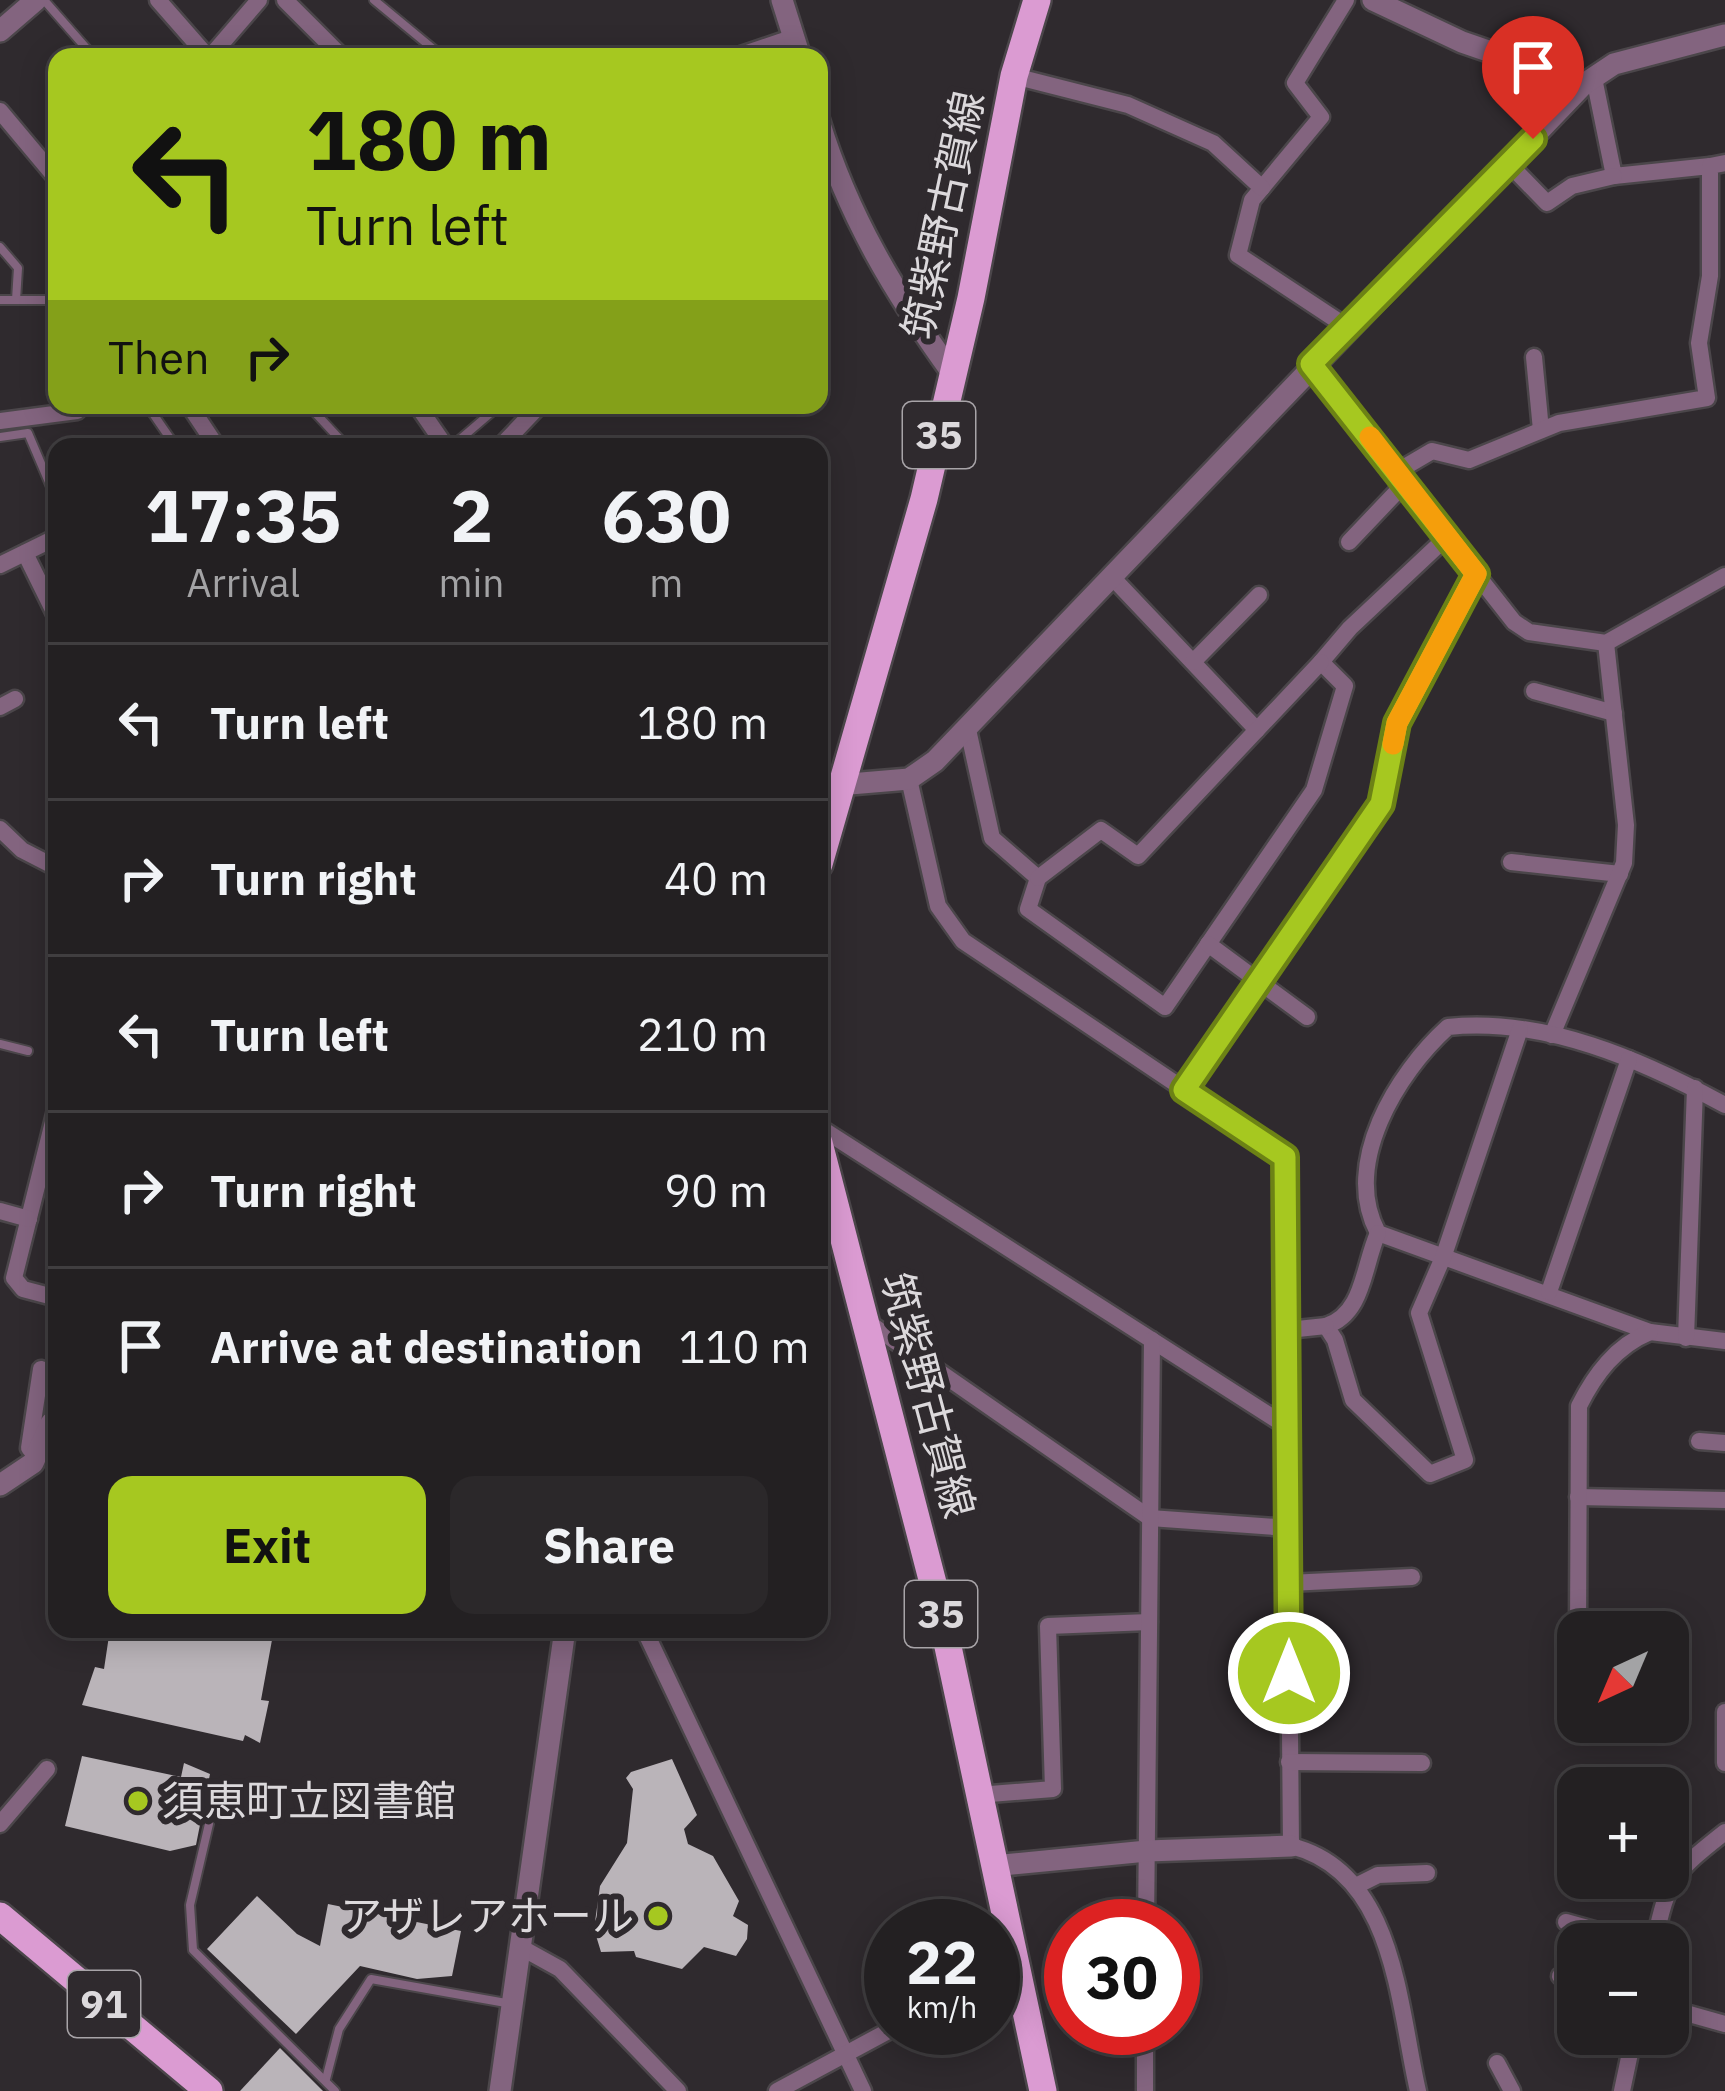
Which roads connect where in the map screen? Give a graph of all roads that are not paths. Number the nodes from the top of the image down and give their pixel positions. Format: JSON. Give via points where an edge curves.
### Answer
{"nodes":[{"id":1,"x":40,"y":0,"type":"edge"},
{"id":2,"x":158,"y":0,"type":"edge"},
{"id":3,"x":259,"y":0,"type":"edge"},
{"id":4,"x":374,"y":0,"type":"edge"},
{"id":5,"x":782,"y":0,"type":"edge"},
{"id":6,"x":1037,"y":0,"type":"edge"},
{"id":7,"x":1346,"y":0,"type":"edge"},
{"id":8,"x":1373,"y":0,"type":"edge"},
{"id":9,"x":294,"y":3,"type":"edge"},
{"id":10,"x":0,"y":32,"type":"edge"},
{"id":11,"x":1725,"y":35,"type":"edge"},
{"id":12,"x":797,"y":47,"type":"edge"},
{"id":13,"x":85,"y":48,"type":"edge"},
{"id":14,"x":201,"y":48,"type":"edge"},
{"id":15,"x":217,"y":48,"type":"edge"},
{"id":16,"x":334,"y":48,"type":"edge"},
{"id":17,"x":432,"y":48,"type":"edge"},
{"id":18,"x":1014,"y":76,"type":"junction"},
{"id":19,"x":1589,"y":81,"type":"junction"},
{"id":20,"x":0,"y":111,"type":"edge"},
{"id":21,"x":828,"y":145,"type":"edge"},
{"id":22,"x":1508,"y":163,"type":"junction"},
{"id":23,"x":1717,"y":165,"type":"edge"},
{"id":24,"x":48,"y":168,"type":"edge"},
{"id":25,"x":1614,"y":176,"type":"junction"},
{"id":26,"x":1262,"y":188,"type":"junction"},
{"id":27,"x":0,"y":248,"type":"edge"},
{"id":28,"x":0,"y":300,"type":"edge"},
{"id":29,"x":16,"y":300,"type":"junction"},
{"id":30,"x":48,"y":300,"type":"edge"},
{"id":31,"x":1347,"y":327,"type":"junction"},
{"id":32,"x":1534,"y":357,"type":"dead end"},
{"id":33,"x":1311,"y":364,"type":"junction"},
{"id":34,"x":953,"y":374,"type":"junction"},
{"id":35,"x":54,"y":414,"type":"edge"},
{"id":36,"x":316,"y":414,"type":"edge"},
{"id":37,"x":489,"y":414,"type":"edge"},
{"id":38,"x":531,"y":414,"type":"edge"},
{"id":39,"x":0,"y":421,"type":"edge"},
{"id":40,"x":1541,"y":430,"type":"junction"},
{"id":41,"x":0,"y":437,"type":"edge"},
{"id":42,"x":339,"y":438,"type":"edge"},
{"id":43,"x":459,"y":438,"type":"edge"},
{"id":44,"x":509,"y":438,"type":"edge"},
{"id":45,"x":1402,"y":476,"type":"junction"},
{"id":46,"x":48,"y":480,"type":"edge"},
{"id":47,"x":1448,"y":536,"type":"junction"},
{"id":48,"x":48,"y":542,"type":"edge"},
{"id":49,"x":1349,"y":542,"type":"dead end"},
{"id":50,"x":25,"y":553,"type":"junction"},
{"id":51,"x":0,"y":565,"type":"edge"},
{"id":52,"x":1476,"y":574,"type":"junction"},
{"id":53,"x":1111,"y":576,"type":"junction"},
{"id":54,"x":1725,"y":576,"type":"edge"},
{"id":55,"x":1259,"y":595,"type":"dead end"},
{"id":56,"x":48,"y":600,"type":"edge"},
{"id":57,"x":1606,"y":643,"type":"junction"},
{"id":58,"x":1193,"y":662,"type":"junction"},
{"id":59,"x":1322,"y":662,"type":"junction"},
{"id":60,"x":1534,"y":691,"type":"dead end"},
{"id":61,"x":1614,"y":713,"type":"junction"},
{"id":62,"x":1257,"y":730,"type":"junction"},
{"id":63,"x":969,"y":734,"type":"dead end"},
{"id":64,"x":909,"y":779,"type":"junction"},
{"id":65,"x":838,"y":785,"type":"junction"},
{"id":66,"x":828,"y":827,"type":"edge"},
{"id":67,"x":0,"y":829,"type":"edge"},
{"id":68,"x":1511,"y":862,"type":"dead end"},
{"id":69,"x":48,"y":863,"type":"edge"},
{"id":70,"x":1620,"y":874,"type":"junction"},
{"id":71,"x":1038,"y":878,"type":"junction"},
{"id":72,"x":1208,"y":944,"type":"junction"},
{"id":73,"x":1260,"y":981,"type":"junction"},
{"id":74,"x":1306,"y":1017,"type":"dead end"},
{"id":75,"x":1520,"y":1029,"type":"junction"},
{"id":76,"x":1552,"y":1035,"type":"junction"},
{"id":77,"x":0,"y":1044,"type":"edge"},
{"id":78,"x":28,"y":1051,"type":"dead end"},
{"id":79,"x":1629,"y":1059,"type":"junction"},
{"id":80,"x":1695,"y":1088,"type":"junction"},
{"id":81,"x":1184,"y":1090,"type":"junction"},
{"id":82,"x":1725,"y":1105,"type":"edge"},
{"id":83,"x":828,"y":1133,"type":"edge"},
{"id":84,"x":48,"y":1141,"type":"edge"},
{"id":85,"x":828,"y":1175,"type":"edge"},
{"id":86,"x":0,"y":1211,"type":"edge"},
{"id":87,"x":28,"y":1219,"type":"junction"},
{"id":88,"x":1378,"y":1234,"type":"junction"},
{"id":89,"x":1444,"y":1255,"type":"junction"},
{"id":90,"x":1549,"y":1292,"type":"junction"},
{"id":91,"x":48,"y":1296,"type":"edge"},
{"id":92,"x":869,"y":1323,"type":"junction"},
{"id":93,"x":1326,"y":1326,"type":"junction"},
{"id":94,"x":1288,"y":1330,"type":"junction"},
{"id":95,"x":1650,"y":1332,"type":"junction"},
{"id":96,"x":1686,"y":1339,"type":"junction"},
{"id":97,"x":1152,"y":1340,"type":"junction"},
{"id":98,"x":1725,"y":1341,"type":"edge"},
{"id":99,"x":40,"y":1369,"type":"dead end"},
{"id":100,"x":1289,"y":1428,"type":"junction"},
{"id":101,"x":48,"y":1429,"type":"edge"},
{"id":102,"x":1699,"y":1441,"type":"dead end"},
{"id":103,"x":1725,"y":1443,"type":"edge"},
{"id":104,"x":37,"y":1457,"type":"junction"},
{"id":105,"x":0,"y":1485,"type":"edge"},
{"id":106,"x":1578,"y":1498,"type":"junction"},
{"id":107,"x":1725,"y":1500,"type":"edge"},
{"id":108,"x":1150,"y":1518,"type":"junction"},
{"id":109,"x":1289,"y":1528,"type":"junction"},
{"id":110,"x":1412,"y":1577,"type":"dead end"},
{"id":111,"x":1289,"y":1583,"type":"junction"},
{"id":112,"x":1578,"y":1611,"type":"edge"},
{"id":113,"x":1149,"y":1622,"type":"junction"},
{"id":114,"x":564,"y":1638,"type":"edge"},
{"id":115,"x":648,"y":1638,"type":"edge"},
{"id":116,"x":1725,"y":1712,"type":"edge"},
{"id":117,"x":1289,"y":1762,"type":"junction"},
{"id":118,"x":1422,"y":1763,"type":"dead end"},
{"id":119,"x":1725,"y":1763,"type":"edge"},
{"id":120,"x":47,"y":1769,"type":"dead end"},
{"id":121,"x":978,"y":1795,"type":"junction"},
{"id":122,"x":0,"y":1824,"type":"edge"},
{"id":123,"x":209,"y":1824,"type":"dead end"},
{"id":124,"x":1725,"y":1832,"type":"edge"},
{"id":125,"x":1291,"y":1846,"type":"junction"},
{"id":126,"x":1147,"y":1851,"type":"junction"},
{"id":127,"x":993,"y":1866,"type":"junction"},
{"id":128,"x":1427,"y":1873,"type":"dead end"},
{"id":129,"x":1356,"y":1886,"type":"junction"},
{"id":130,"x":1146,"y":1899,"type":"edge"},
{"id":131,"x":0,"y":1916,"type":"edge"},
{"id":132,"x":1567,"y":1922,"type":"dead end"},
{"id":133,"x":1571,"y":1923,"type":"edge"},
{"id":134,"x":1656,"y":1923,"type":"edge"},
{"id":135,"x":522,"y":1948,"type":"junction"},
{"id":136,"x":513,"y":2005,"type":"junction"},
{"id":137,"x":1689,"y":2014,"type":"edge"},
{"id":138,"x":1725,"y":2024,"type":"edge"},
{"id":139,"x":864,"y":2042,"type":"edge"},
{"id":140,"x":843,"y":2052,"type":"junction"},
{"id":141,"x":1145,"y":2055,"type":"edge"},
{"id":142,"x":1630,"y":2055,"type":"edge"},
{"id":143,"x":1497,"y":2063,"type":"dead end"},
{"id":144,"x":325,"y":2081,"type":"junction"},
{"id":145,"x":205,"y":2090,"type":"edge"},
{"id":146,"x":335,"y":2091,"type":"edge"},
{"id":147,"x":500,"y":2091,"type":"edge"},
{"id":148,"x":678,"y":2091,"type":"edge"},
{"id":149,"x":777,"y":2091,"type":"edge"},
{"id":150,"x":863,"y":2091,"type":"edge"},
{"id":151,"x":1042,"y":2091,"type":"edge"},
{"id":152,"x":1144,"y":2091,"type":"edge"},
{"id":153,"x":1418,"y":2091,"type":"edge"},
{"id":154,"x":1512,"y":2091,"type":"edge"},
{"id":155,"x":1622,"y":2091,"type":"edge"}],
"edges":[{"from":1,"to":10,"type":"street"},
{"from":1,"to":13,"type":"lane"},
{"from":2,"to":14,"type":"street"},
{"from":3,"to":15,"type":"street"},
{"from":4,"to":17,"type":"lane"},
{"from":5,"to":12,"type":"street"},
{"from":6,"to":18,"type":"main road","name":"筑紫野古賀線","number":"35"},
{"from":7,"to":26,"type":"street","via":[[1294,83],[1321,117]]},
{"from":8,"to":19,"type":"street","via":[[1462,41]]},
{"from":9,"to":16,"type":"street"},
{"from":11,"to":19,"type":"street","via":[[1614,64]]},
{"from":18,"to":26,"type":"street","via":[[1128,105],[1213,143]]},
{"from":18,"to":34,"type":"main road","name":"筑紫野古賀線","number":"35"},
{"from":19,"to":22,"type":"street"},
{"from":19,"to":25,"type":"street"},
{"from":20,"to":24,"type":"street"},
{"from":21,"to":34,"type":"street","via":[[860,232]]},
{"from":22,"to":25,"type":"street","via":[[1547,203],[1572,186]]},
{"from":22,"to":31,"type":"street"},
{"from":23,"to":25,"type":"street"},
{"from":23,"to":40,"type":"street","via":[[1699,343],[1708,398]]},
{"from":26,"to":31,"type":"street","via":[[1238,255]]},
{"from":27,"to":29,"type":"lane","via":[[18,268]]},
{"from":28,"to":29,"type":"lane"},
{"from":29,"to":30,"type":"lane"},
{"from":31,"to":33,"type":"street"},
{"from":32,"to":40,"type":"street"},
{"from":33,"to":45,"type":"street"},
{"from":33,"to":53,"type":"street"},
{"from":34,"to":65,"type":"main road","name":"筑紫野古賀線","number":"35"},
{"from":35,"to":39,"type":"street"},
{"from":36,"to":42,"type":"lane"},
{"from":37,"to":43,"type":"lane"},
{"from":38,"to":44,"type":"street"},
{"from":40,"to":45,"type":"street","via":[[1469,460],[1432,451]]},
{"from":41,"to":46,"type":"lane","via":[[28,433]]},
{"from":45,"to":47,"type":"street"},
{"from":45,"to":49,"type":"street"},
{"from":47,"to":52,"type":"street"},
{"from":47,"to":59,"type":"street"},
{"from":48,"to":50,"type":"street"},
{"from":50,"to":51,"type":"street"},
{"from":50,"to":56,"type":"street"},
{"from":52,"to":57,"type":"street","via":[[1529,632]]},
{"from":52,"to":73,"type":"street","via":[[1397,723],[1381,804]]},
{"from":53,"to":58,"type":"street"},
{"from":53,"to":64,"type":"street"},
{"from":54,"to":57,"type":"street"},
{"from":55,"to":58,"type":"street"},
{"from":57,"to":61,"type":"street"},
{"from":58,"to":62,"type":"street"},
{"from":59,"to":62,"type":"street"},
{"from":59,"to":72,"type":"street","via":[[1345,686],[1314,790]]},
{"from":60,"to":61,"type":"street"},
{"from":61,"to":70,"type":"street","via":[[1626,825]]},
{"from":62,"to":71,"type":"street","via":[[1138,856],[1101,830]]},
{"from":63,"to":71,"type":"street","via":[[992,838]]},
{"from":64,"to":65,"type":"street"},
{"from":64,"to":81,"type":"street","via":[[938,906],[962,941]]},
{"from":65,"to":66,"type":"main road","name":"筑紫野古賀線","number":"35"},
{"from":67,"to":69,"type":"street"},
{"from":68,"to":70,"type":"street"},
{"from":70,"to":76,"type":"street"},
{"from":71,"to":72,"type":"street","via":[[1028,909],[1165,1007]]},
{"from":72,"to":73,"type":"street"},
{"from":73,"to":74,"type":"street"},
{"from":73,"to":81,"type":"street"},
{"from":75,"to":76,"type":"street"},
{"from":75,"to":88,"type":"street","via":[[1448,1028],[1420,1052],[1389,1101],[1367,1161]]},
{"from":75,"to":89,"type":"street"},
{"from":76,"to":79,"type":"street"},
{"from":77,"to":78,"type":"lane"},
{"from":79,"to":80,"type":"street"},
{"from":79,"to":90,"type":"street"},
{"from":80,"to":82,"type":"street"},
{"from":80,"to":96,"type":"street"},
{"from":81,"to":94,"type":"street","via":[[1285,1157]]},
{"from":83,"to":97,"type":"street"},
{"from":84,"to":87,"type":"street"},
{"from":85,"to":92,"type":"main road","name":"筑紫野古賀線","number":"35"},
{"from":86,"to":87,"type":"street"},
{"from":87,"to":91,"type":"street","via":[[14,1277],[23,1289]]},
{"from":88,"to":89,"type":"street"},
{"from":88,"to":93,"type":"street","via":[[1356,1305]]},
{"from":89,"to":90,"type":"street"},
{"from":89,"to":93,"type":"street","via":[[1419,1313],[1466,1460],[1430,1474],[1384,1430],[1353,1400]]},
{"from":90,"to":95,"type":"street"},
{"from":92,"to":108,"type":"street"},
{"from":92,"to":121,"type":"main road","name":"筑紫野古賀線","number":"35"},
{"from":93,"to":94,"type":"street"},
{"from":94,"to":100,"type":"street"},
{"from":95,"to":96,"type":"street"},
{"from":95,"to":106,"type":"street","via":[[1595,1374],[1579,1406]]},
{"from":96,"to":98,"type":"street"},
{"from":97,"to":100,"type":"street"},
{"from":97,"to":108,"type":"street"},
{"from":99,"to":104,"type":"street","via":[[29,1448]]},
{"from":100,"to":109,"type":"street"},
{"from":101,"to":104,"type":"street"},
{"from":102,"to":103,"type":"street"},
{"from":104,"to":105,"type":"street"},
{"from":106,"to":107,"type":"street"},
{"from":106,"to":112,"type":"street"},
{"from":108,"to":109,"type":"street"},
{"from":108,"to":113,"type":"street"},
{"from":109,"to":111,"type":"street"},
{"from":110,"to":111,"type":"street"},
{"from":111,"to":117,"type":"street"},
{"from":113,"to":121,"type":"street","via":[[1048,1626],[1053,1789]]},
{"from":113,"to":126,"type":"street"},
{"from":114,"to":135,"type":"street"},
{"from":115,"to":140,"type":"street"},
{"from":116,"to":119,"type":"street"},
{"from":117,"to":118,"type":"street"},
{"from":117,"to":125,"type":"street"},
{"from":120,"to":122,"type":"street"},
{"from":121,"to":127,"type":"main road","name":"筑紫野古賀線","number":"35"},
{"from":123,"to":144,"type":"lane","via":[[190,1905],[193,1950]]},
{"from":124,"to":134,"type":"street","via":[[1676,1870]]},
{"from":125,"to":126,"type":"street"},
{"from":125,"to":129,"type":"street"},
{"from":126,"to":127,"type":"street"},
{"from":126,"to":130,"type":"street"},
{"from":127,"to":151,"type":"main road","name":"筑紫野古賀線","number":"35"},
{"from":128,"to":129,"type":"street","via":[[1378,1875]]},
{"from":129,"to":153,"type":"street","via":[[1382,1935]]},
{"from":131,"to":145,"type":"main road","number":"91"},
{"from":132,"to":133,"type":"street"},
{"from":135,"to":136,"type":"street"},
{"from":135,"to":148,"type":"street","via":[[560,1969]]},
{"from":136,"to":144,"type":"lane","via":[[371,1979],[339,2029]]},
{"from":136,"to":147,"type":"street"},
{"from":137,"to":138,"type":"street"},
{"from":139,"to":140,"type":"street"},
{"from":140,"to":149,"type":"street"},
{"from":140,"to":150,"type":"street"},
{"from":141,"to":152,"type":"street"},
{"from":142,"to":155,"type":"street"},
{"from":143,"to":154,"type":"street"},
{"from":144,"to":146,"type":"lane"}]}
